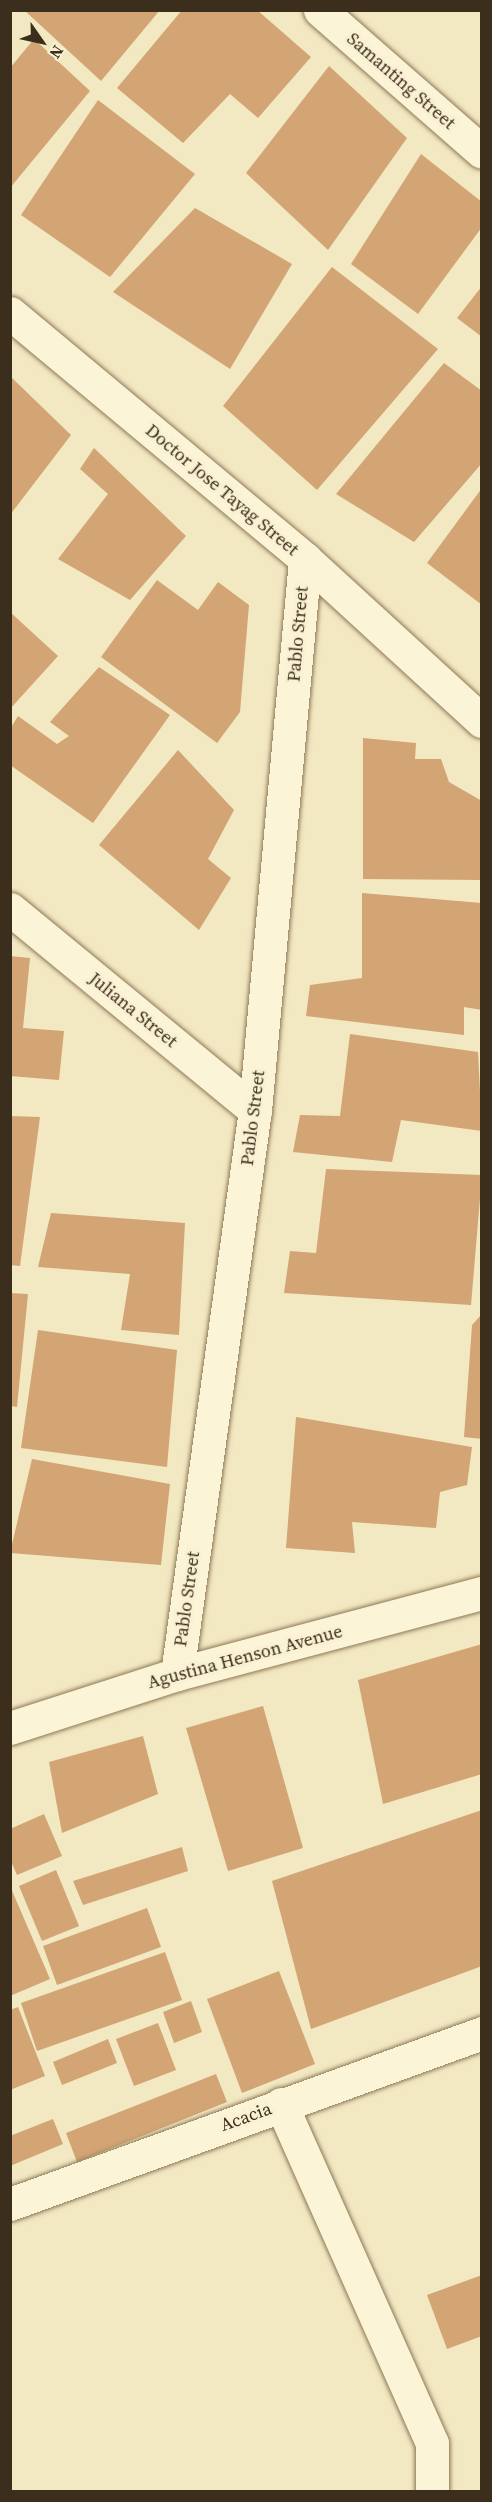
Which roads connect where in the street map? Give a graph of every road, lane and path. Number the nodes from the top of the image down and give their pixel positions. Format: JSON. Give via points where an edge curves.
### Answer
{"nodes":[{"id":1,"x":320,"y":10,"type":"edge"},
{"id":2,"x":482,"y":152,"type":"edge"},
{"id":3,"x":10,"y":313,"type":"edge"},
{"id":4,"x":305,"y":559,"type":"junction"},
{"id":5,"x":482,"y":721,"type":"edge"},
{"id":6,"x":10,"y":909,"type":"edge"},
{"id":7,"x":255,"y":1110,"type":"junction"},
{"id":8,"x":482,"y":1593,"type":"edge"},
{"id":9,"x":177,"y":1674,"type":"junction"},
{"id":10,"x":10,"y":1728,"type":"edge"},
{"id":11,"x":482,"y":2033,"type":"edge"},
{"id":12,"x":281,"y":2104,"type":"junction"},
{"id":13,"x":10,"y":2204,"type":"edge"},
{"id":14,"x":432,"y":2492,"type":"edge"}],
"edges":[{"from":1,"to":2,"type":"street","name":"Samanting Street"},
{"from":3,"to":4,"type":"street","name":"Doctor Jose Tayag Street"},
{"from":4,"to":5,"type":"street","name":"Doctor Jose Tayag Street"},
{"from":4,"to":7,"type":"street","name":"Pablo Street"},
{"from":6,"to":7,"type":"street","name":"Juliana Street"},
{"from":7,"to":9,"type":"street","name":"Pablo Street"},
{"from":8,"to":9,"type":"street","name":"Agustina Henson Avenue"},
{"from":9,"to":10,"type":"street","name":"Agustina Henson Avenue"},
{"from":11,"to":12,"type":"street","name":"Acacia"},
{"from":12,"to":13,"type":"street","name":"Acacia"},
{"from":12,"to":14,"type":"street","via":[[432,2443]]}]}
